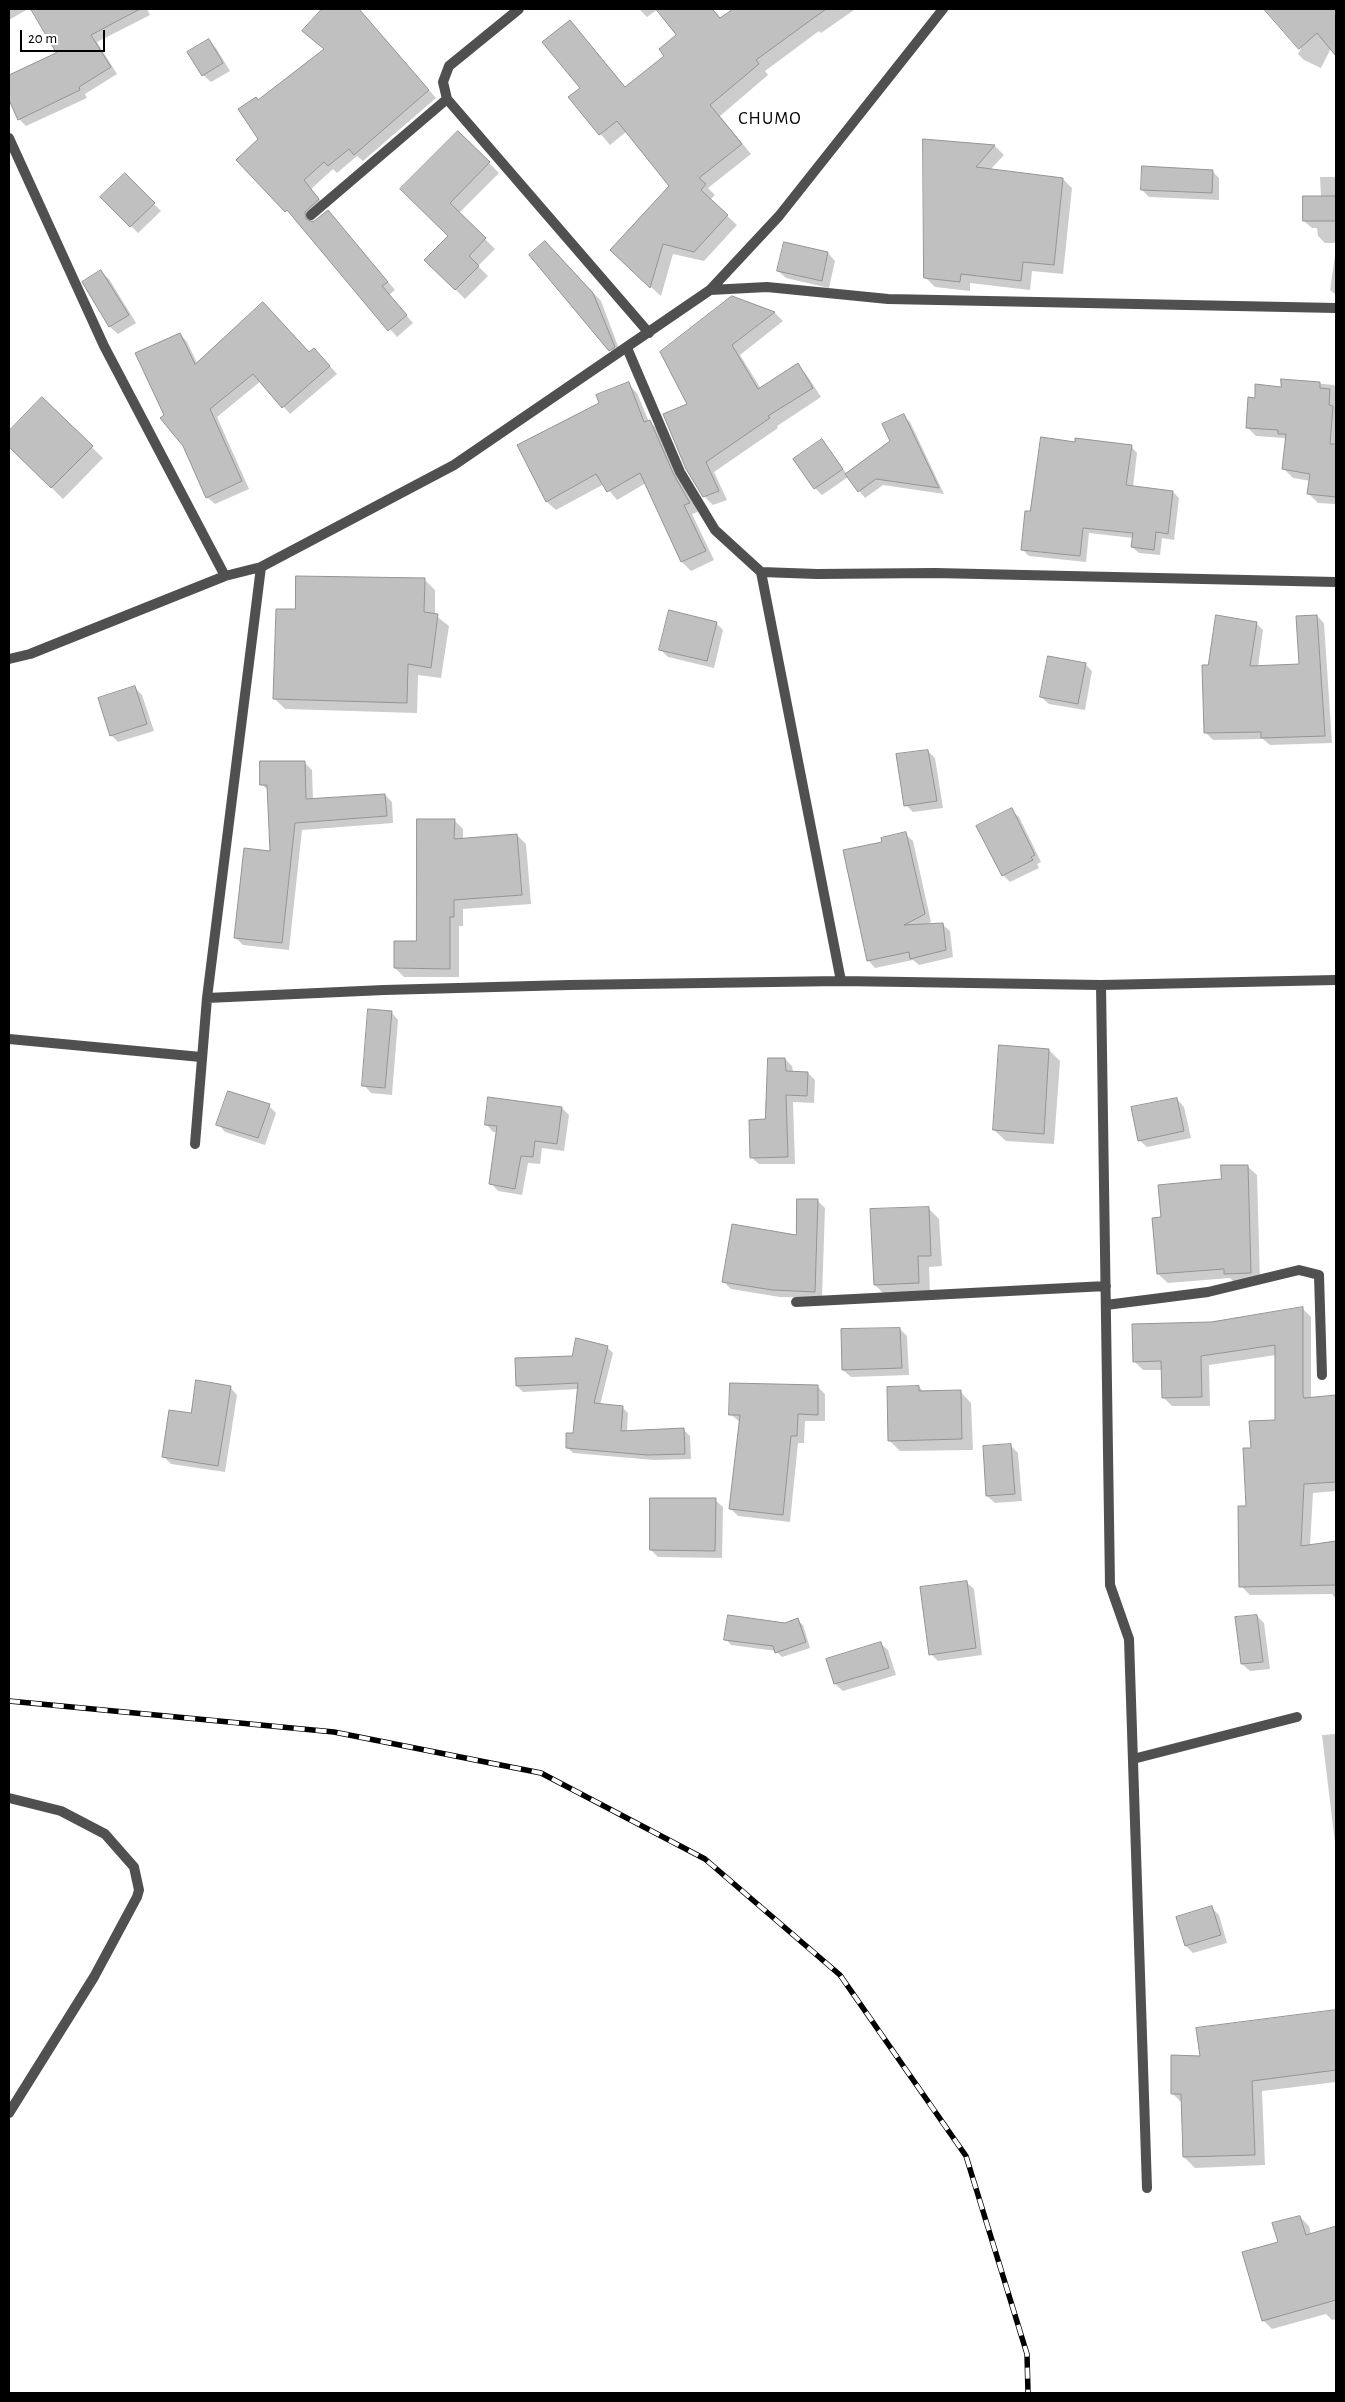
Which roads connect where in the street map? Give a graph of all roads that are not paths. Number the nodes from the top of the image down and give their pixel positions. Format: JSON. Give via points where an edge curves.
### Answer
{"nodes":[{"id":1,"x":519,"y":9,"type":"edge"},
{"id":2,"x":943,"y":9,"type":"edge"},
{"id":3,"x":447,"y":99,"type":"junction"},
{"id":4,"x":9,"y":138,"type":"edge"},
{"id":5,"x":311,"y":215,"type":"dead end"},
{"id":6,"x":710,"y":290,"type":"junction"},
{"id":7,"x":1336,"y":308,"type":"edge"},
{"id":8,"x":649,"y":332,"type":"junction"},
{"id":9,"x":627,"y":348,"type":"junction"},
{"id":10,"x":260,"y":567,"type":"junction"},
{"id":11,"x":761,"y":572,"type":"junction"},
{"id":12,"x":225,"y":576,"type":"junction"},
{"id":13,"x":1336,"y":582,"type":"edge"},
{"id":14,"x":9,"y":658,"type":"edge"},
{"id":15,"x":1336,"y":980,"type":"edge"},
{"id":16,"x":841,"y":981,"type":"junction"},
{"id":17,"x":1101,"y":986,"type":"junction"},
{"id":18,"x":207,"y":998,"type":"junction"},
{"id":19,"x":9,"y":1039,"type":"edge"},
{"id":20,"x":201,"y":1057,"type":"junction"},
{"id":21,"x":195,"y":1144,"type":"dead end"},
{"id":22,"x":1106,"y":1286,"type":"junction"},
{"id":23,"x":796,"y":1302,"type":"dead end"},
{"id":24,"x":1106,"y":1306,"type":"junction"},
{"id":25,"x":1322,"y":1375,"type":"dead end"},
{"id":26,"x":1297,"y":1717,"type":"dead end"},
{"id":27,"x":1133,"y":1759,"type":"junction"},
{"id":28,"x":9,"y":1798,"type":"edge"},
{"id":29,"x":9,"y":2113,"type":"edge"},
{"id":30,"x":1147,"y":2188,"type":"dead end"}],
"edges":[{"from":1,"to":3,"type":"street","via":[[449,66],[443,82]]},
{"from":2,"to":6,"type":"street","via":[[780,216]]},
{"from":3,"to":5,"type":"street"},
{"from":3,"to":8,"type":"street"},
{"from":4,"to":12,"type":"street","via":[[104,346]]},
{"from":6,"to":7,"type":"street","via":[[767,287],[888,299]]},
{"from":6,"to":8,"type":"street"},
{"from":8,"to":9,"type":"street"},
{"from":9,"to":10,"type":"street","via":[[454,464]]},
{"from":9,"to":11,"type":"street","via":[[680,472],[715,530]]},
{"from":10,"to":12,"type":"street"},
{"from":10,"to":18,"type":"street"},
{"from":11,"to":13,"type":"street"},
{"from":11,"to":16,"type":"street"},
{"from":12,"to":14,"type":"street","via":[[30,654]]},
{"from":15,"to":17,"type":"street"},
{"from":16,"to":17,"type":"street"},
{"from":16,"to":18,"type":"street","via":[[384,990]]},
{"from":17,"to":22,"type":"street"},
{"from":18,"to":20,"type":"street"},
{"from":19,"to":20,"type":"street"},
{"from":20,"to":21,"type":"street"},
{"from":22,"to":23,"type":"street"},
{"from":22,"to":24,"type":"street"},
{"from":24,"to":25,"type":"street","via":[[1208,1292],[1299,1270],[1319,1276]]},
{"from":24,"to":27,"type":"street","via":[[1110,1585],[1129,1638]]},
{"from":26,"to":27,"type":"street"},
{"from":27,"to":30,"type":"street"},
{"from":28,"to":29,"type":"street","via":[[61,1811],[105,1834],[134,1867],[139,1890],[94,1977]]}]}
